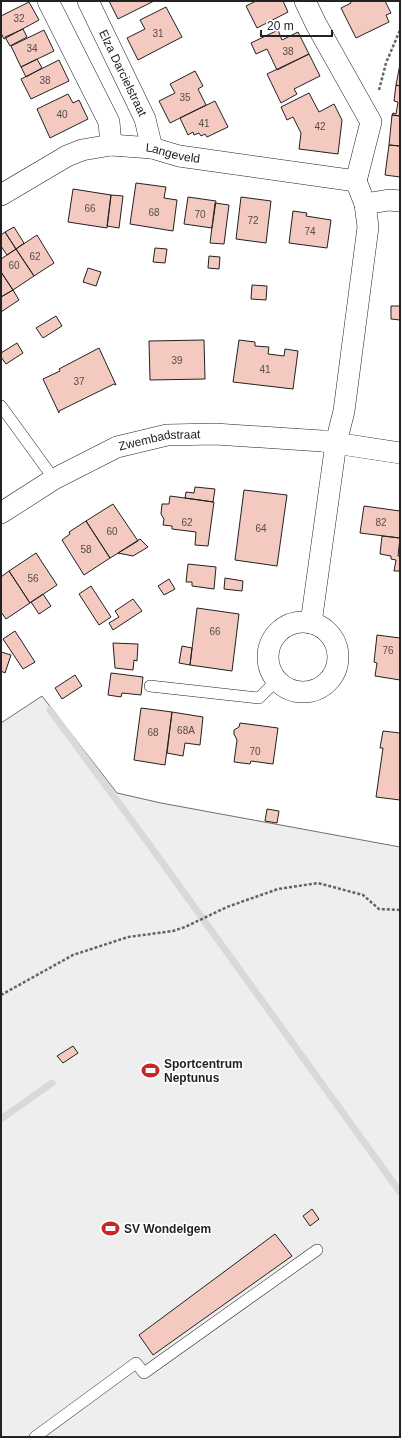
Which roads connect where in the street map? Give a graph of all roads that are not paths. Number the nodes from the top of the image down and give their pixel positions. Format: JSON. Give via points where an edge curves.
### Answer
{"nodes":[{"id":1,"x":48,"y":1,"type":"edge"},
{"id":2,"x":88,"y":1,"type":"edge"},
{"id":3,"x":305,"y":1,"type":"edge"},
{"id":4,"x":111,"y":145,"type":"junction"},
{"id":5,"x":152,"y":148,"type":"junction"},
{"id":6,"x":356,"y":181,"type":"junction"},
{"id":7,"x":1,"y":195,"type":"edge"},
{"id":8,"x":400,"y":201,"type":"edge"},
{"id":9,"x":366,"y":204,"type":"junction"},
{"id":10,"x":1,"y":406,"type":"edge"},
{"id":11,"x":336,"y":443,"type":"junction"},
{"id":12,"x":400,"y":453,"type":"edge"},
{"id":13,"x":54,"y":479,"type":"junction"},
{"id":14,"x":1,"y":513,"type":"edge"},
{"id":15,"x":311,"y":623,"type":"junction"},
{"id":16,"x":277,"y":680,"type":"junction"},
{"id":17,"x":150,"y":686,"type":"dead end"},
{"id":18,"x":317,"y":1250,"type":"dead end"},
{"id":19,"x":35,"y":1437,"type":"edge"}],
"edges":[{"from":1,"to":4,"type":"street","via":[[109,122]]},
{"from":2,"to":5,"type":"street","name":"Elza Darcielstraat","via":[[145,119]]},
{"from":3,"to":6,"type":"street","via":[[371,122]]},
{"from":4,"to":5,"type":"street","name":"Langeveld"},
{"from":4,"to":7,"type":"street","name":"Langeveld","via":[[82,150],[67,156]]},
{"from":5,"to":6,"type":"street","name":"Langeveld","via":[[179,156]]},
{"from":6,"to":9,"type":"street"},
{"from":8,"to":9,"type":"street"},
{"from":9,"to":11,"type":"street","via":[[368,227],[344,411]]},
{"from":10,"to":13,"type":"lane"},
{"from":11,"to":12,"type":"street","name":"Zwembadstraat"},
{"from":11,"to":13,"type":"street","name":"Zwembadstraat","via":[[215,434],[167,435],[118,446]]},
{"from":11,"to":15,"type":"street"},
{"from":13,"to":14,"type":"street","name":"Zwembadstraat"},
{"from":15,"to":16,"type":"street","via":[[287,625],[273,638],[268,650],[268,659],[270,671]]},
{"from":15,"to":16,"type":"street","via":[[325,629],[334,639],[338,650],[336,671],[326,684],[316,690],[304,692],[286,688]]},
{"from":16,"to":17,"type":"lane","via":[[259,698]]},
{"from":18,"to":19,"type":"lane","via":[[144,1373],[136,1363]]}]}
